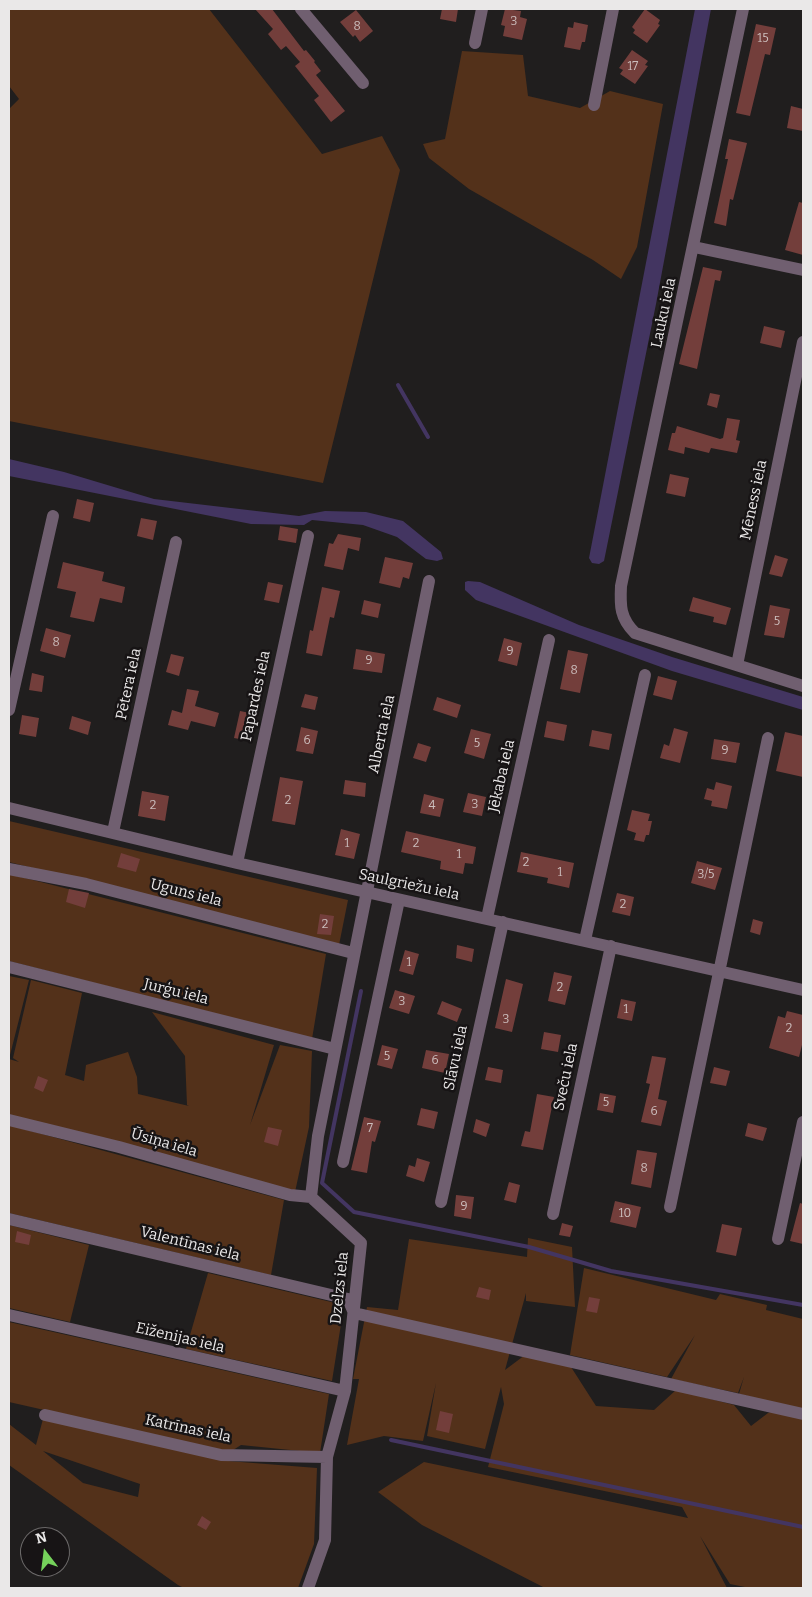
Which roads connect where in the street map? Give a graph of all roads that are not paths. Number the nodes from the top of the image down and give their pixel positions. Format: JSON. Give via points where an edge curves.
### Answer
{"nodes":[{"id":1,"x":301,"y":9,"type":"edge"},
{"id":2,"x":482,"y":9,"type":"edge"},
{"id":3,"x":613,"y":9,"type":"edge"},
{"id":4,"x":744,"y":9,"type":"edge"},
{"id":5,"x":475,"y":43,"type":"dead end"},
{"id":6,"x":363,"y":83,"type":"dead end"},
{"id":7,"x":594,"y":105,"type":"dead end"},
{"id":8,"x":694,"y":247,"type":"junction"},
{"id":9,"x":803,"y":270,"type":"edge"},
{"id":10,"x":803,"y":342,"type":"edge"},
{"id":11,"x":52,"y":516,"type":"dead end"},
{"id":12,"x":308,"y":536,"type":"dead end"},
{"id":13,"x":176,"y":542,"type":"dead end"},
{"id":14,"x":429,"y":581,"type":"dead end"},
{"id":15,"x":550,"y":640,"type":"dead end"},
{"id":16,"x":737,"y":665,"type":"junction"},
{"id":17,"x":645,"y":675,"type":"dead end"},
{"id":18,"x":803,"y":686,"type":"edge"},
{"id":19,"x":9,"y":710,"type":"edge"},
{"id":20,"x":768,"y":738,"type":"dead end"},
{"id":21,"x":9,"y":808,"type":"edge"},
{"id":22,"x":113,"y":832,"type":"junction"},
{"id":23,"x":237,"y":863,"type":"junction"},
{"id":24,"x":9,"y":869,"type":"edge"},
{"id":25,"x":366,"y":892,"type":"junction"},
{"id":26,"x":399,"y":900,"type":"junction"},
{"id":27,"x":487,"y":918,"type":"junction"},
{"id":28,"x":503,"y":922,"type":"junction"},
{"id":29,"x":585,"y":940,"type":"junction"},
{"id":30,"x":611,"y":946,"type":"junction"},
{"id":31,"x":353,"y":953,"type":"junction"},
{"id":32,"x":9,"y":967,"type":"edge"},
{"id":33,"x":718,"y":970,"type":"junction"},
{"id":34,"x":803,"y":990,"type":"edge"},
{"id":35,"x":335,"y":1049,"type":"junction"},
{"id":36,"x":9,"y":1120,"type":"edge"},
{"id":37,"x":803,"y":1122,"type":"edge"},
{"id":38,"x":343,"y":1162,"type":"dead end"},
{"id":39,"x":311,"y":1197,"type":"junction"},
{"id":40,"x":441,"y":1202,"type":"dead end"},
{"id":41,"x":670,"y":1207,"type":"dead end"},
{"id":42,"x":553,"y":1214,"type":"dead end"},
{"id":43,"x":9,"y":1219,"type":"edge"},
{"id":44,"x":778,"y":1239,"type":"dead end"},
{"id":45,"x":354,"y":1313,"type":"junction"},
{"id":46,"x":9,"y":1315,"type":"edge"},
{"id":47,"x":345,"y":1391,"type":"junction"},
{"id":48,"x":803,"y":1414,"type":"edge"},
{"id":49,"x":45,"y":1415,"type":"dead end"},
{"id":50,"x":327,"y":1457,"type":"junction"},
{"id":51,"x":308,"y":1588,"type":"edge"}],
"edges":[{"from":1,"to":6,"type":"street"},
{"from":2,"to":5,"type":"street"},
{"from":3,"to":7,"type":"street"},
{"from":4,"to":8,"type":"street","name":"Lauku iela"},
{"from":8,"to":9,"type":"street"},
{"from":8,"to":16,"type":"street","name":"Lauku iela","via":[[621,586],[620,606],[625,623],[635,632]]},
{"from":10,"to":16,"type":"street","name":"Mēness iela"},
{"from":11,"to":19,"type":"street"},
{"from":12,"to":23,"type":"street","name":"Papardes iela"},
{"from":13,"to":22,"type":"street","name":"Pētera iela"},
{"from":14,"to":25,"type":"street","name":"Alberta iela"},
{"from":15,"to":27,"type":"street","name":"Jēkaba iela"},
{"from":16,"to":18,"type":"street"},
{"from":17,"to":29,"type":"street"},
{"from":20,"to":33,"type":"street"},
{"from":21,"to":22,"type":"street","name":"Saulgriežu iela"},
{"from":22,"to":23,"type":"street","name":"Saulgriežu iela"},
{"from":23,"to":25,"type":"street","name":"Saulgriežu iela"},
{"from":24,"to":31,"type":"street","name":"Uguns iela","via":[[86,884]]},
{"from":25,"to":26,"type":"street","name":"Saulgriežu iela"},
{"from":25,"to":31,"type":"street"},
{"from":26,"to":27,"type":"street","name":"Saulgriežu iela"},
{"from":26,"to":38,"type":"street"},
{"from":27,"to":28,"type":"street","name":"Saulgriežu iela"},
{"from":28,"to":29,"type":"street","name":"Saulgriežu iela"},
{"from":28,"to":40,"type":"street","name":"Slāvu iela"},
{"from":29,"to":30,"type":"street","name":"Saulgriežu iela"},
{"from":30,"to":33,"type":"street","name":"Saulgriežu iela"},
{"from":30,"to":42,"type":"street","name":"Sveču iela"},
{"from":31,"to":35,"type":"street"},
{"from":32,"to":35,"type":"street","name":"Jurģu iela"},
{"from":33,"to":34,"type":"street","name":"Saulgriežu iela"},
{"from":33,"to":41,"type":"street"},
{"from":35,"to":39,"type":"street","via":[[318,1136]]},
{"from":36,"to":39,"type":"street","name":"Ūsiņa iela","via":[[290,1195]]},
{"from":37,"to":44,"type":"street"},
{"from":39,"to":45,"type":"street","name":"Dzelzs iela","via":[[361,1244]]},
{"from":43,"to":45,"type":"street","name":"Valentīnas iela","via":[[348,1299]]},
{"from":45,"to":47,"type":"street","name":"Dzelzs iela"},
{"from":45,"to":48,"type":"street"},
{"from":46,"to":47,"type":"street","name":"Eiženijas iela"},
{"from":47,"to":50,"type":"street","name":"Dzelzs iela"},
{"from":49,"to":50,"type":"street","name":"Katrīnas iela","via":[[221,1455]]},
{"from":50,"to":51,"type":"street","name":"Dzelzs iela","via":[[325,1540]]}]}
